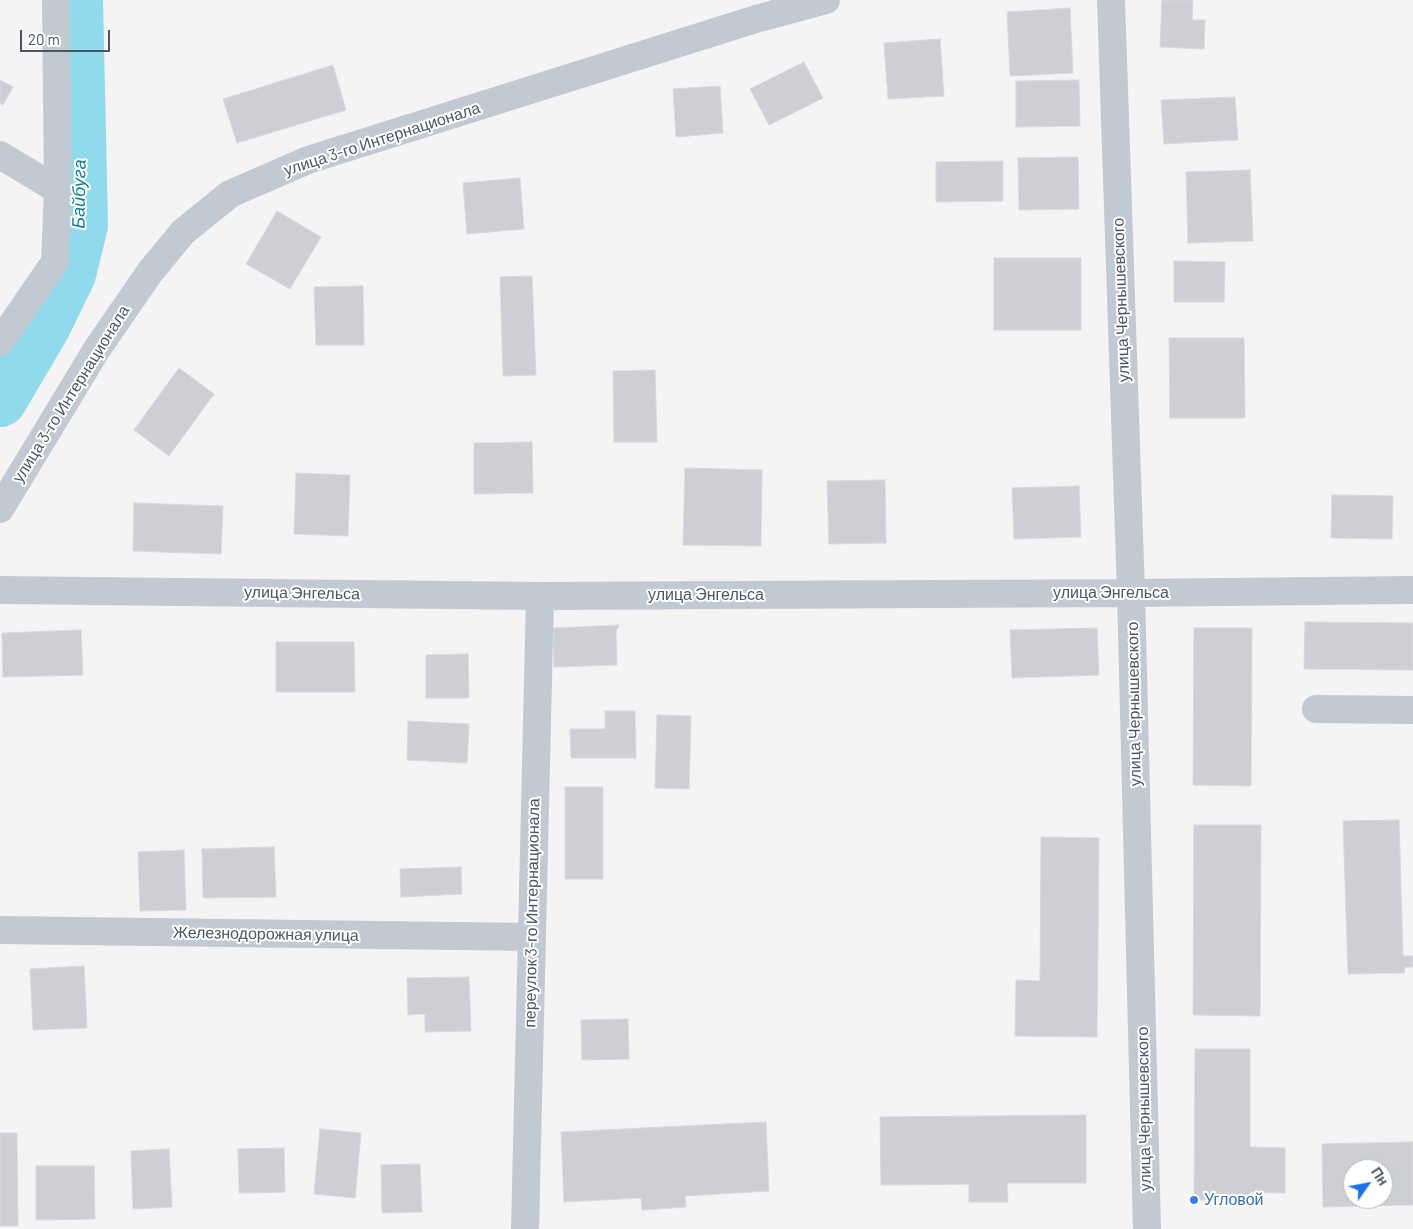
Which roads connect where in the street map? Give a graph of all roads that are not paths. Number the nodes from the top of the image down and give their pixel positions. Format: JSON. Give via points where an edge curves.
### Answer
{"nodes":[{"id":1,"x":56,"y":0,"type":"edge"},
{"id":2,"x":826,"y":0,"type":"edge"},
{"id":3,"x":1111,"y":0,"type":"edge"},
{"id":4,"x":0,"y":154,"type":"edge"},
{"id":5,"x":58,"y":190,"type":"junction"},
{"id":6,"x":0,"y":342,"type":"edge"},
{"id":7,"x":0,"y":509,"type":"edge"},
{"id":8,"x":0,"y":590,"type":"edge"},
{"id":9,"x":1413,"y":590,"type":"edge"},
{"id":10,"x":1131,"y":593,"type":"junction"},
{"id":11,"x":540,"y":596,"type":"junction"},
{"id":12,"x":1316,"y":709,"type":"dead end"},
{"id":13,"x":1413,"y":710,"type":"edge"},
{"id":14,"x":0,"y":930,"type":"edge"},
{"id":15,"x":532,"y":937,"type":"junction"},
{"id":16,"x":525,"y":1229,"type":"edge"},
{"id":17,"x":1147,"y":1229,"type":"edge"}],
"edges":[{"from":1,"to":5,"type":"street"},
{"from":2,"to":7,"type":"street","name":"улица 3-го Интернационала","via":[[308,160],[230,194],[183,232],[150,272],[97,349]]},
{"from":3,"to":10,"type":"street","name":"улица Чернышевского"},
{"from":4,"to":5,"type":"street"},
{"from":5,"to":6,"type":"street","via":[[55,262]]},
{"from":8,"to":11,"type":"street","name":"улица Энгельса"},
{"from":9,"to":10,"type":"street","name":"улица Энгельса"},
{"from":10,"to":11,"type":"street","name":"улица Энгельса"},
{"from":10,"to":17,"type":"street","name":"улица Чернышевского"},
{"from":11,"to":15,"type":"street","name":"переулок 3-го Интернационала"},
{"from":12,"to":13,"type":"street"},
{"from":14,"to":15,"type":"street","name":"Железнодорожная улица"},
{"from":15,"to":16,"type":"street","name":"переулок 3-го Интернационала"}]}
